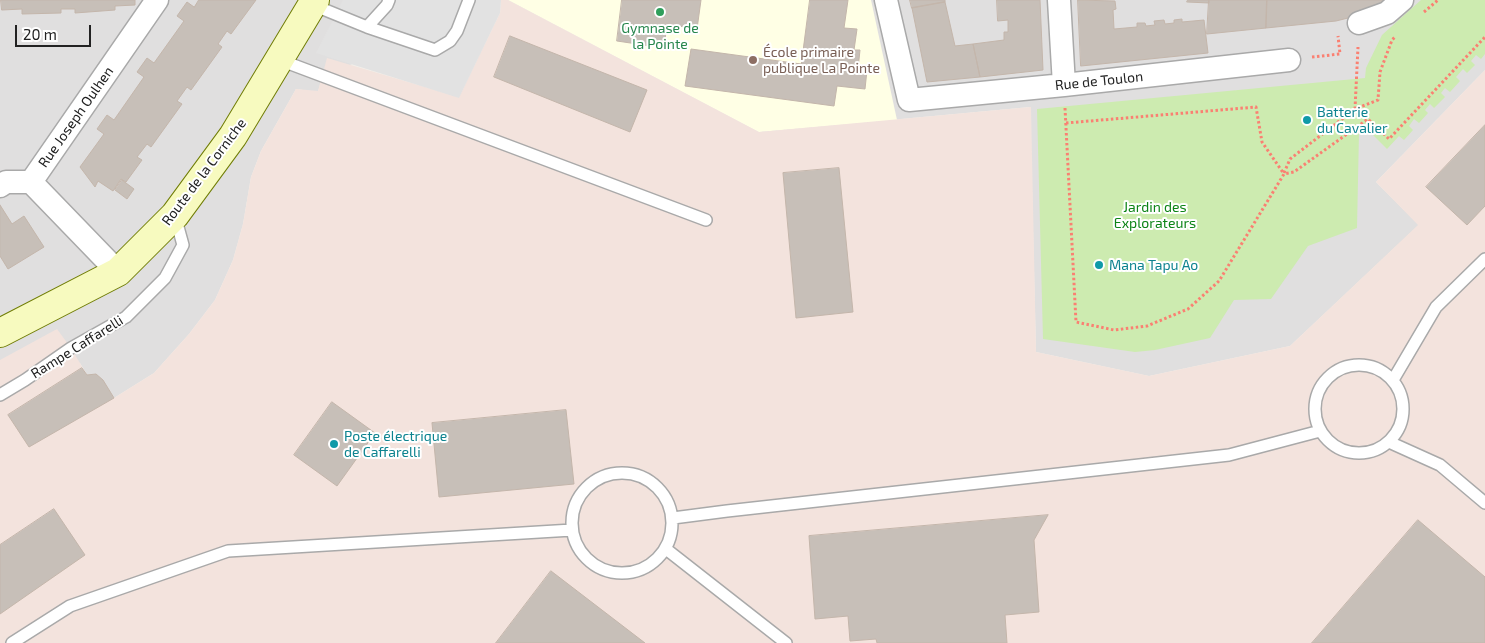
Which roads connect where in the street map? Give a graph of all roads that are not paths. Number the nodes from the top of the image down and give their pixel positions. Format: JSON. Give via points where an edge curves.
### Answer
{"nodes":[{"id":1,"x":157,"y":0,"type":"edge"},
{"id":2,"x":389,"y":0,"type":"edge"},
{"id":3,"x":469,"y":0,"type":"edge"},
{"id":4,"x":886,"y":0,"type":"edge"},
{"id":5,"x":1059,"y":0,"type":"edge"},
{"id":6,"x":1402,"y":0,"type":"edge"},
{"id":7,"x":314,"y":2,"type":"edge"},
{"id":8,"x":1359,"y":23,"type":"road end"},
{"id":9,"x":368,"y":28,"type":"junction"},
{"id":10,"x":280,"y":60,"type":"junction"},
{"id":11,"x":1289,"y":60,"type":"dead end"},
{"id":12,"x":1064,"y":85,"type":"junction"},
{"id":13,"x":31,"y":182,"type":"junction"},
{"id":14,"x":0,"y":186,"type":"edge"},
{"id":15,"x":174,"y":215,"type":"junction"},
{"id":16,"x":706,"y":220,"type":"dead end"},
{"id":17,"x":1485,"y":259,"type":"edge"},
{"id":18,"x":118,"y":272,"type":"junction"},
{"id":19,"x":0,"y":333,"type":"edge"},
{"id":20,"x":1393,"y":380,"type":"junction"},
{"id":21,"x":0,"y":395,"type":"edge"},
{"id":22,"x":1320,"y":431,"type":"junction"},
{"id":23,"x":1389,"y":442,"type":"junction"},
{"id":24,"x":1485,"y":503,"type":"edge"},
{"id":25,"x":673,"y":518,"type":"junction"},
{"id":26,"x":572,"y":530,"type":"junction"},
{"id":27,"x":666,"y":549,"type":"junction"},
{"id":28,"x":12,"y":643,"type":"edge"},
{"id":29,"x":786,"y":643,"type":"edge"}],
"edges":[{"from":1,"to":13,"type":"street","name":"Rue Joseph Oulhen"},
{"from":2,"to":9,"type":"lane"},
{"from":3,"to":9,"type":"lane","via":[[457,31],[450,41],[435,50]]},
{"from":4,"to":12,"type":"street","name":"Rue de Toulon","via":[[909,100]]},
{"from":5,"to":12,"type":"street"},
{"from":6,"to":8,"type":"street","via":[[1387,14]]},
{"from":7,"to":9,"type":"lane"},
{"from":7,"to":10,"type":"street","name":"Route de la Corniche"},
{"from":10,"to":15,"type":"street","name":"Route de la Corniche","via":[[233,136]]},
{"from":10,"to":16,"type":"lane"},
{"from":11,"to":12,"type":"street","name":"Rue de Toulon"},
{"from":13,"to":14,"type":"street","name":"Rue Joseph Oulhen","via":[[6,182]]},
{"from":13,"to":18,"type":"street"},
{"from":15,"to":18,"type":"street","name":"Route de la Corniche"},
{"from":15,"to":21,"type":"lane","name":"Rampe Caffarelli","via":[[183,244],[165,278],[126,317],[71,348]]},
{"from":17,"to":20,"type":"lane","via":[[1436,307]]},
{"from":18,"to":19,"type":"street","name":"Route de la Corniche"},
{"from":20,"to":22,"type":"lane","via":[[1381,370],[1367,365],[1351,365],[1328,376],[1314,404]]},
{"from":20,"to":23,"type":"lane","via":[[1403,399],[1403,415]]},
{"from":22,"to":23,"type":"lane","via":[[1330,443],[1359,453],[1375,450]]},
{"from":22,"to":25,"type":"lane","via":[[1229,455]]},
{"from":23,"to":24,"type":"lane","via":[[1440,465]]},
{"from":25,"to":26,"type":"lane","via":[[668,502],[651,481],[635,474],[617,473],[594,482],[581,494],[574,510]]},
{"from":25,"to":27,"type":"lane"},
{"from":26,"to":27,"type":"lane","via":[[588,560],[603,569],[621,573],[638,571],[654,563]]},
{"from":26,"to":28,"type":"lane","via":[[228,551],[70,606]]},
{"from":27,"to":29,"type":"lane"}]}
